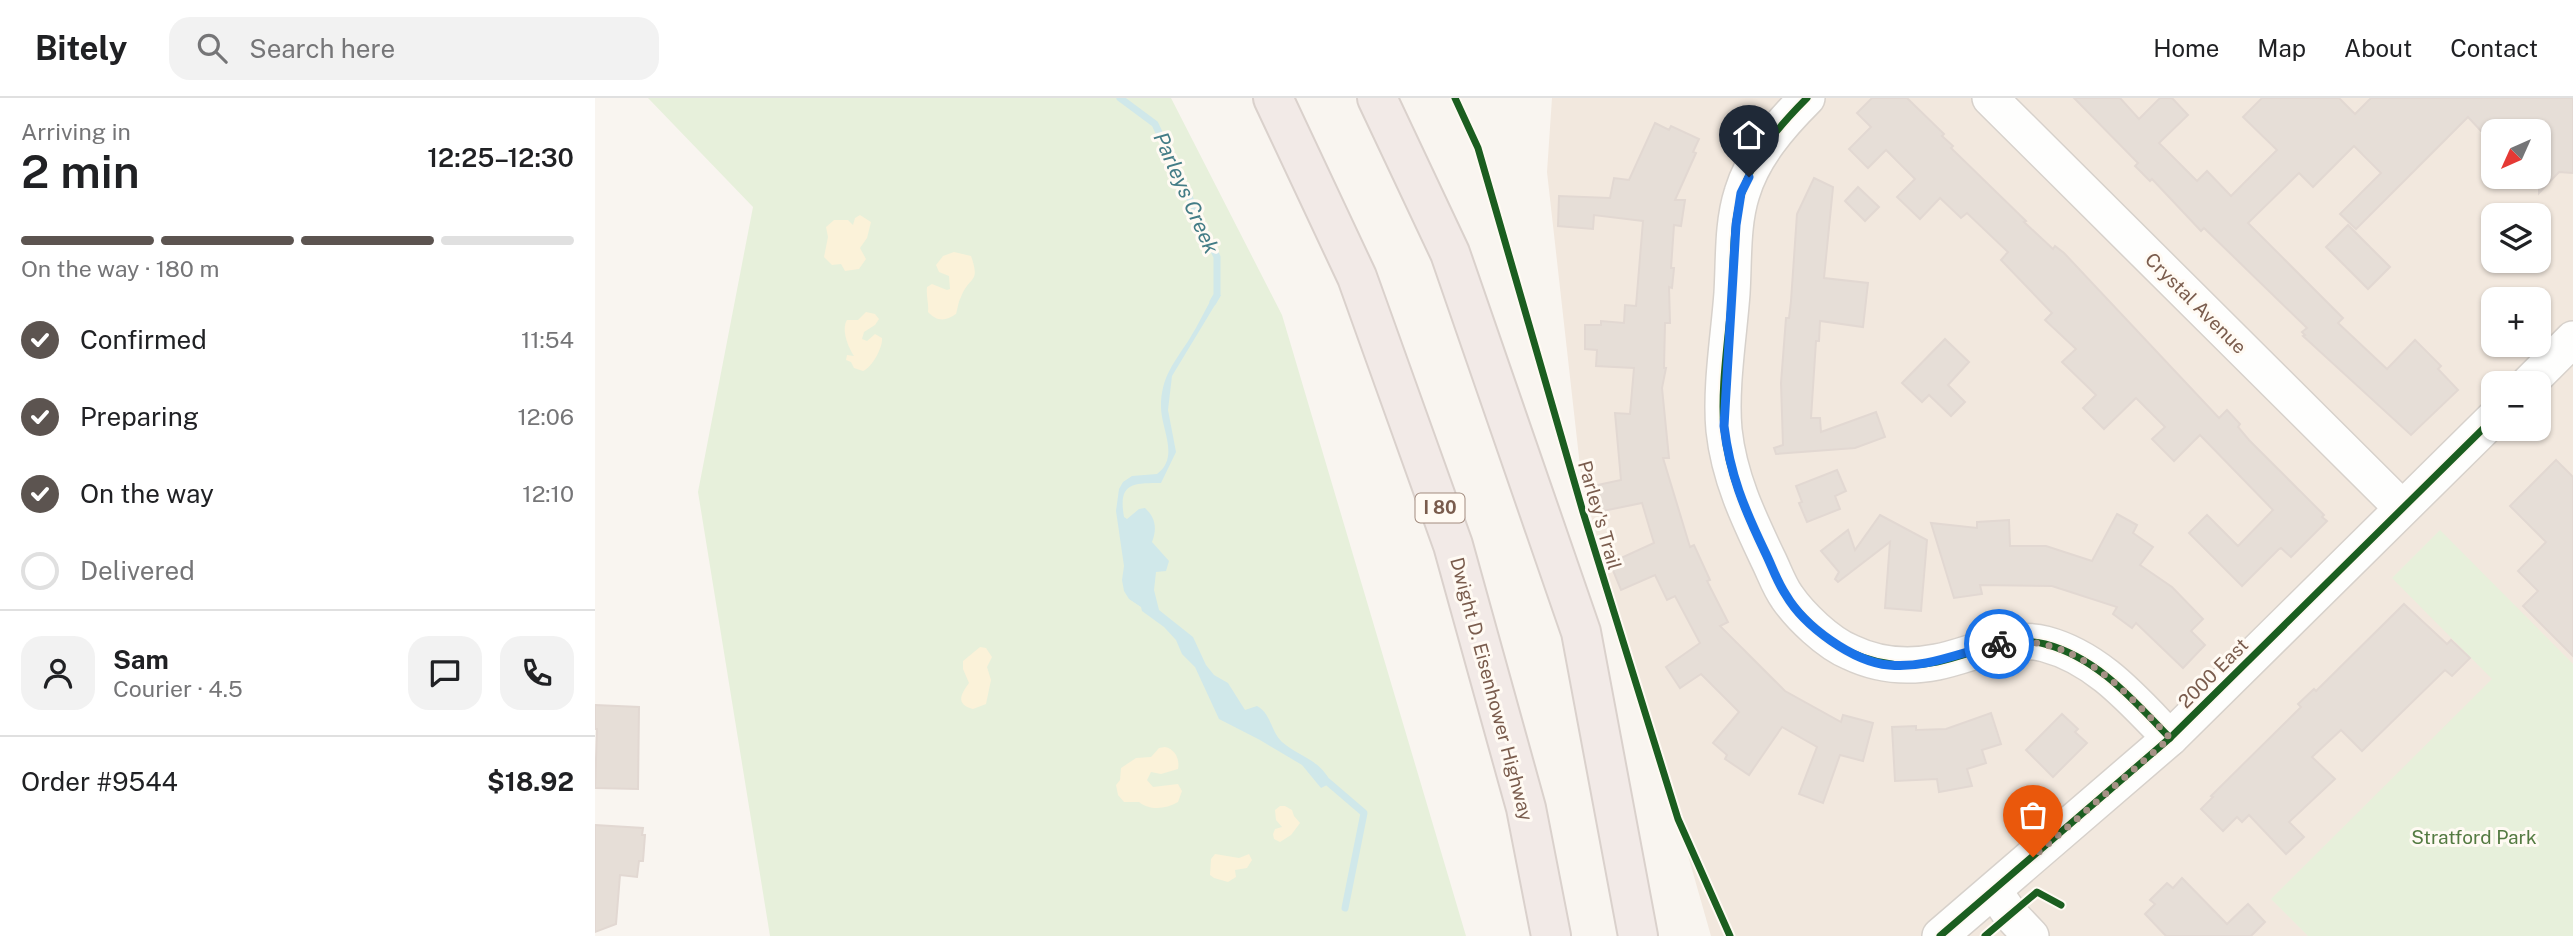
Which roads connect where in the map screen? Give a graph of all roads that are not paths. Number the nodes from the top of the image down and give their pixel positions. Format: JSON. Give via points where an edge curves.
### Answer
{"nodes":[{"id":1,"x":1273,"y":98,"type":"edge"},
{"id":2,"x":1377,"y":98,"type":"edge"},
{"id":3,"x":1807,"y":98,"type":"edge"},
{"id":4,"x":1990,"y":98,"type":"edge"},
{"id":5,"x":2573,"y":339,"type":"edge"},
{"id":6,"x":2541,"y":371,"type":"edge"},
{"id":7,"x":2481,"y":431,"type":"edge"},
{"id":8,"x":2402,"y":508,"type":"junction"},
{"id":9,"x":2170,"y":738,"type":"junction"},
{"id":10,"x":1994,"y":891,"type":"junction"},
{"id":11,"x":1551,"y":936,"type":"edge"},
{"id":12,"x":1638,"y":936,"type":"edge"},
{"id":13,"x":1940,"y":936,"type":"edge"},
{"id":14,"x":2031,"y":936,"type":"edge"}],
"edges":[{"from":1,"to":11,"type":"highway","name":"Dwight D. Eisenhower Highway","number":"I 80","via":[[1357,277],[1453,545],[1526,808]]},
{"from":2,"to":12,"type":"highway","via":[[1450,253],[1581,632]]},
{"from":3,"to":9,"type":"street","via":[[1756,160],[1741,193],[1725,386],[1727,453],[1740,501],[1786,597],[1813,627],[1848,652],[1888,665],[1936,662],[2016,641],[2044,643],[2082,659],[2113,680]]},
{"from":4,"to":8,"type":"street","name":"Crystal Avenue"},
{"from":5,"to":6,"type":"street"},
{"from":7,"to":8,"type":"street","name":"2000 East"},
{"from":8,"to":9,"type":"street","name":"2000 East"},
{"from":9,"to":10,"type":"street","name":"2000 East"},
{"from":10,"to":13,"type":"street","name":"2000 East"},
{"from":10,"to":14,"type":"street"}]}
